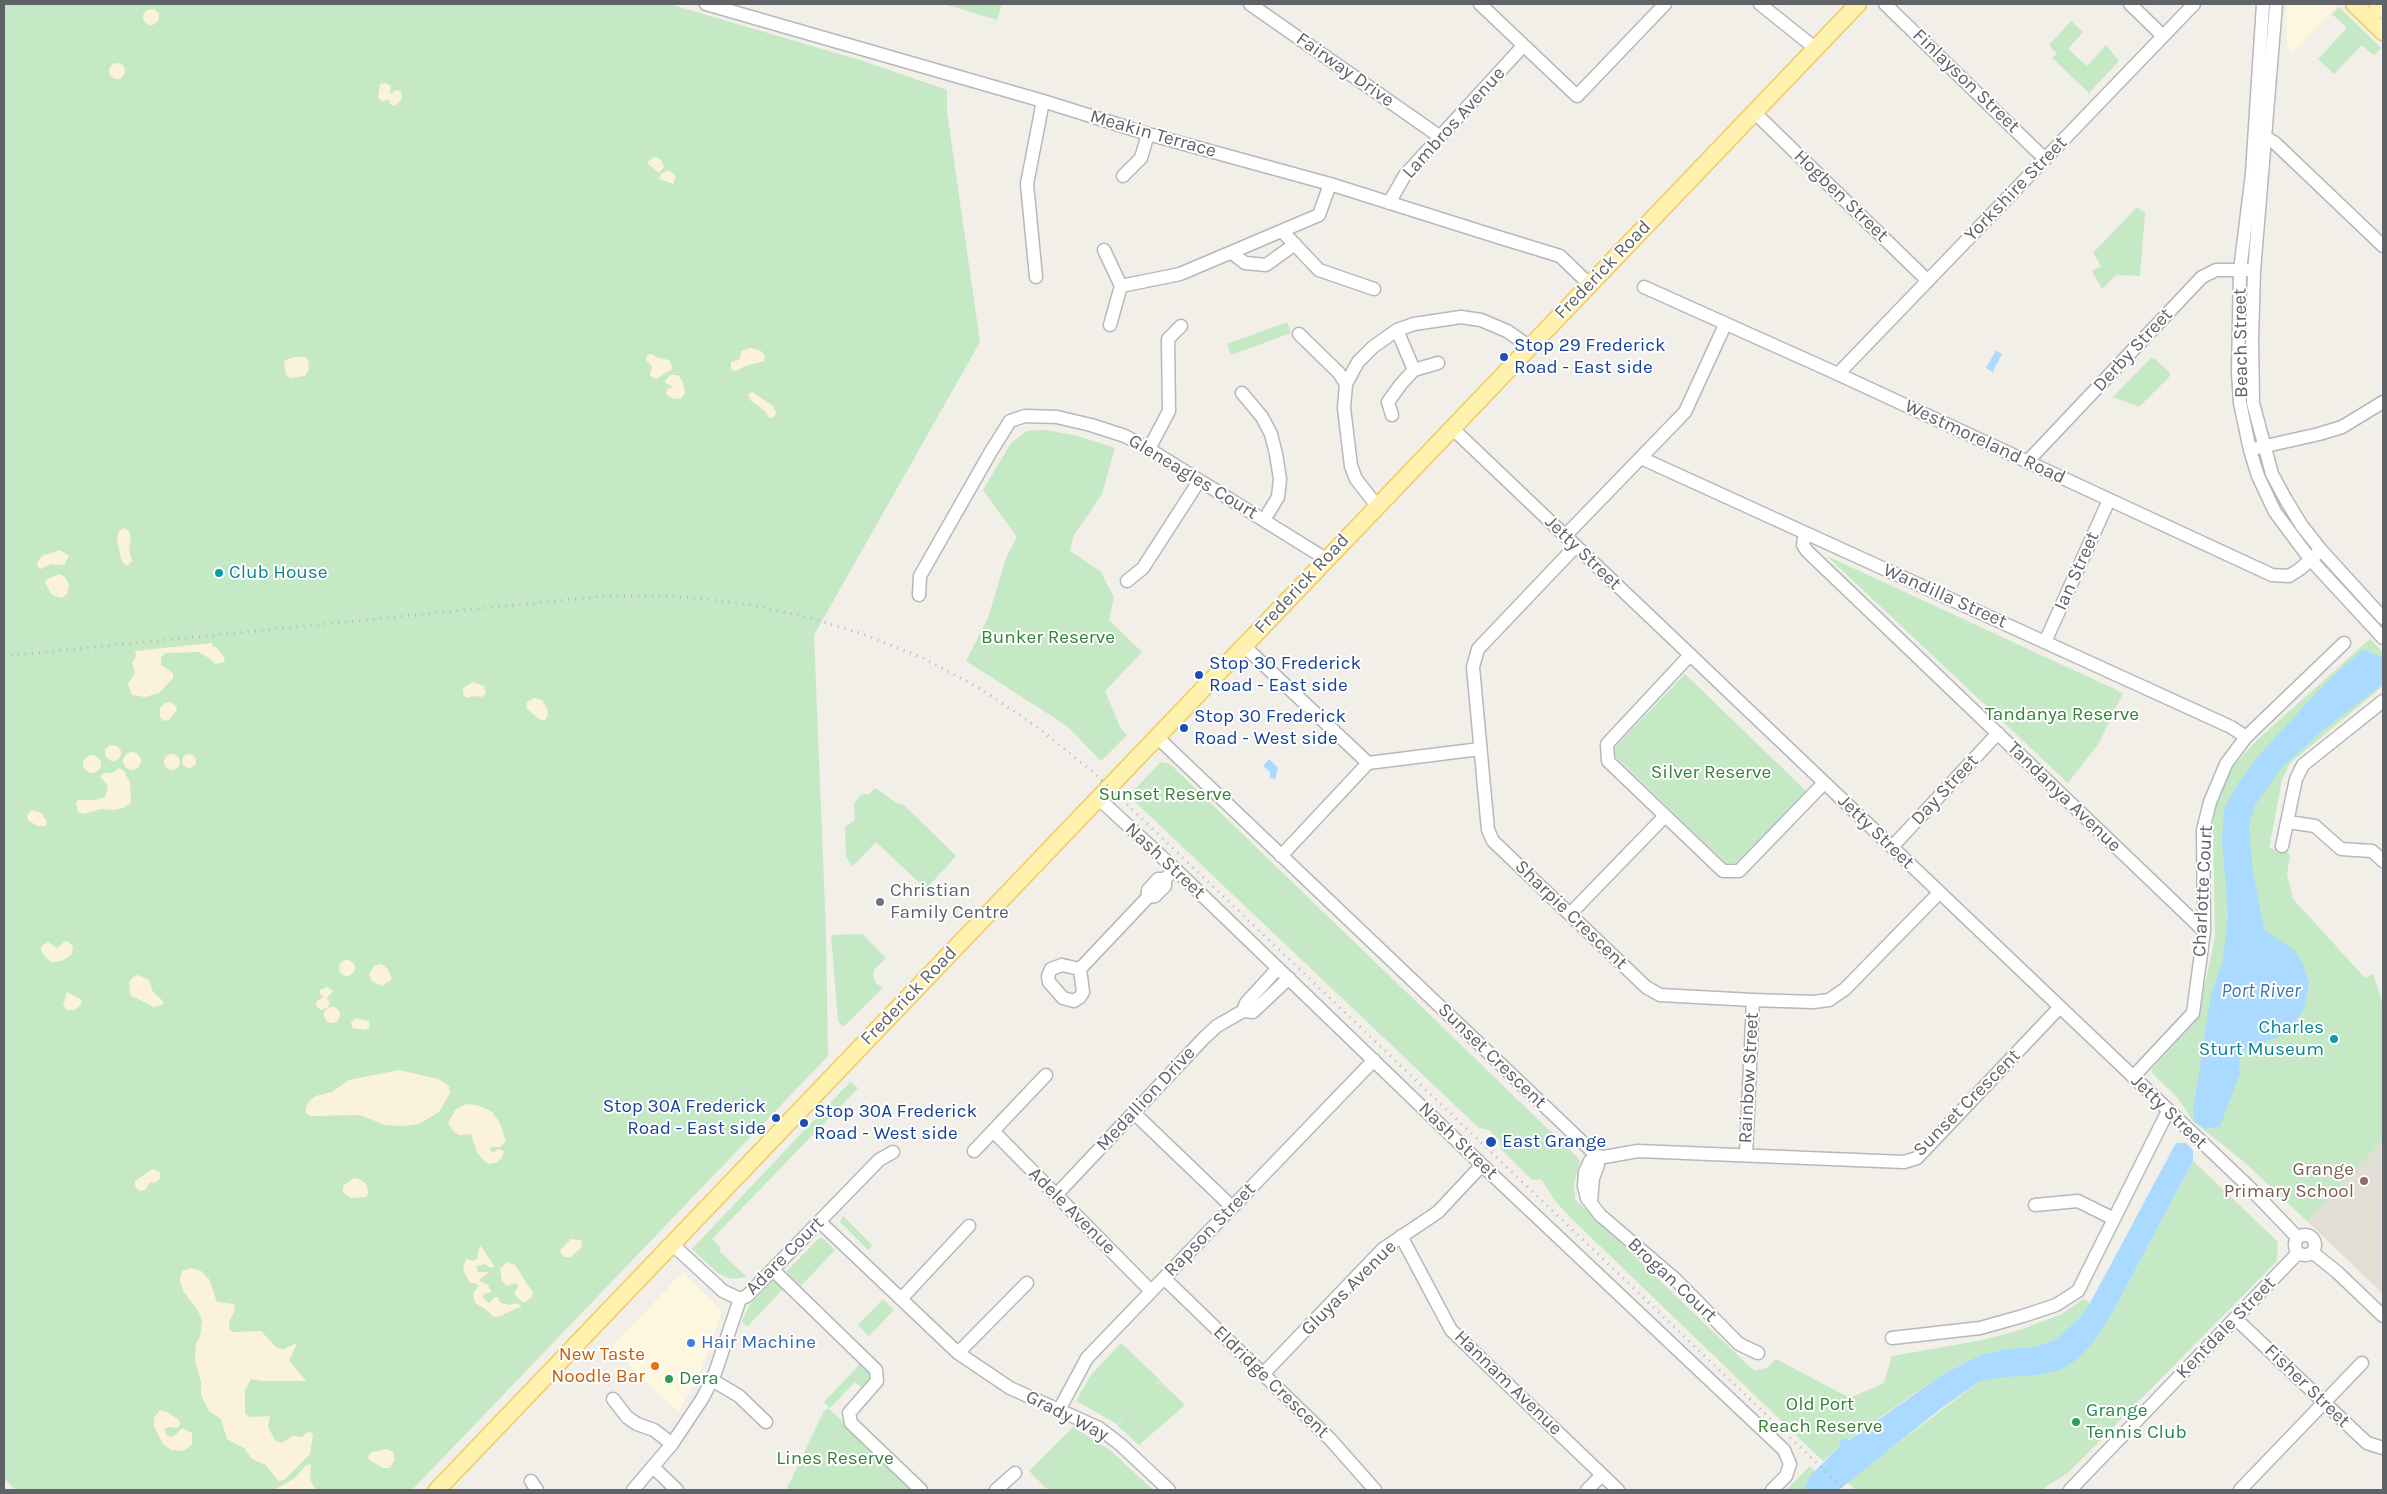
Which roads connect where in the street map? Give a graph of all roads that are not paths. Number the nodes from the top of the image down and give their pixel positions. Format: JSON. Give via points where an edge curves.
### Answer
{"nodes":[{"id":1,"x":706,"y":4,"type":"edge"},
{"id":2,"x":1250,"y":4,"type":"edge"},
{"id":3,"x":1665,"y":4,"type":"edge"},
{"id":4,"x":1760,"y":4,"type":"edge"},
{"id":5,"x":1858,"y":4,"type":"edge"},
{"id":6,"x":1885,"y":4,"type":"edge"},
{"id":7,"x":2130,"y":4,"type":"edge"},
{"id":8,"x":2194,"y":4,"type":"edge"},
{"id":9,"x":2263,"y":4,"type":"edge"},
{"id":10,"x":2276,"y":4,"type":"edge"},
{"id":11,"x":2354,"y":4,"type":"edge"},
{"id":12,"x":2377,"y":4,"type":"edge"},
{"id":13,"x":1485,"y":6,"type":"edge"},
{"id":14,"x":2383,"y":10,"type":"edge"},
{"id":15,"x":2383,"y":32,"type":"edge"},
{"id":16,"x":2163,"y":36,"type":"junction"},
{"id":17,"x":1523,"y":46,"type":"junction"},
{"id":18,"x":1815,"y":48,"type":"junction"},
{"id":19,"x":1043,"y":101,"type":"junction"},
{"id":20,"x":1754,"y":112,"type":"junction"},
{"id":21,"x":1148,"y":134,"type":"junction"},
{"id":22,"x":1439,"y":136,"type":"junction"},
{"id":23,"x":2259,"y":137,"type":"junction"},
{"id":24,"x":2045,"y":159,"type":"junction"},
{"id":25,"x":1123,"y":176,"type":"dead end"},
{"id":26,"x":1330,"y":184,"type":"junction"},
{"id":27,"x":1390,"y":202,"type":"junction"},
{"id":28,"x":1282,"y":231,"type":"junction"},
{"id":29,"x":1295,"y":244,"type":"junction"},
{"id":30,"x":2383,"y":246,"type":"edge"},
{"id":31,"x":1104,"y":250,"type":"dead end"},
{"id":32,"x":1232,"y":253,"type":"junction"},
{"id":33,"x":2240,"y":270,"type":"junction"},
{"id":34,"x":2254,"y":271,"type":"junction"},
{"id":35,"x":1036,"y":277,"type":"dead end"},
{"id":36,"x":1928,"y":281,"type":"junction"},
{"id":37,"x":1589,"y":284,"type":"junction"},
{"id":38,"x":1121,"y":286,"type":"junction"},
{"id":39,"x":1644,"y":287,"type":"dead end"},
{"id":40,"x":1374,"y":289,"type":"dead end"},
{"id":41,"x":1110,"y":325,"type":"dead end"},
{"id":42,"x":1725,"y":325,"type":"junction"},
{"id":43,"x":1181,"y":326,"type":"dead end"},
{"id":44,"x":1397,"y":330,"type":"junction"},
{"id":45,"x":1299,"y":334,"type":"dead end"},
{"id":46,"x":1530,"y":346,"type":"junction"},
{"id":47,"x":1438,"y":363,"type":"dead end"},
{"id":48,"x":1414,"y":370,"type":"junction"},
{"id":49,"x":1838,"y":374,"type":"junction"},
{"id":50,"x":1346,"y":384,"type":"junction"},
{"id":51,"x":1242,"y":393,"type":"dead end"},
{"id":52,"x":2383,"y":402,"type":"edge"},
{"id":53,"x":1392,"y":415,"type":"dead end"},
{"id":54,"x":1452,"y":428,"type":"junction"},
{"id":55,"x":2265,"y":446,"type":"junction"},
{"id":56,"x":1149,"y":449,"type":"junction"},
{"id":57,"x":2250,"y":450,"type":"junction"},
{"id":58,"x":1642,"y":458,"type":"junction"},
{"id":59,"x":2027,"y":462,"type":"junction"},
{"id":60,"x":1199,"y":481,"type":"junction"},
{"id":61,"x":2109,"y":500,"type":"junction"},
{"id":62,"x":1377,"y":506,"type":"junction"},
{"id":63,"x":1264,"y":520,"type":"junction"},
{"id":64,"x":1805,"y":533,"type":"junction"},
{"id":65,"x":1565,"y":536,"type":"junction"},
{"id":66,"x":1576,"y":546,"type":"junction"},
{"id":67,"x":2321,"y":550,"type":"junction"},
{"id":68,"x":1326,"y":559,"type":"junction"},
{"id":69,"x":2310,"y":559,"type":"junction"},
{"id":70,"x":1127,"y":581,"type":"dead end"},
{"id":71,"x":919,"y":595,"type":"dead end"},
{"id":72,"x":2383,"y":619,"type":"edge"},
{"id":73,"x":2374,"y":629,"type":"junction"},
{"id":74,"x":2383,"y":638,"type":"edge"},
{"id":75,"x":2045,"y":642,"type":"junction"},
{"id":76,"x":2344,"y":643,"type":"dead end"},
{"id":77,"x":1244,"y":646,"type":"junction"},
{"id":78,"x":1690,"y":655,"type":"junction"},
{"id":79,"x":2383,"y":702,"type":"edge"},
{"id":80,"x":1998,"y":733,"type":"junction"},
{"id":81,"x":1157,"y":737,"type":"junction"},
{"id":82,"x":2246,"y":737,"type":"junction"},
{"id":83,"x":1480,"y":749,"type":"junction"},
{"id":84,"x":1368,"y":763,"type":"junction"},
{"id":85,"x":1824,"y":783,"type":"junction"},
{"id":86,"x":1098,"y":798,"type":"junction"},
{"id":87,"x":1665,"y":816,"type":"junction"},
{"id":88,"x":2288,"y":822,"type":"junction"},
{"id":89,"x":2282,"y":846,"type":"dead end"},
{"id":90,"x":1892,"y":847,"type":"junction"},
{"id":91,"x":1281,"y":856,"type":"junction"},
{"id":92,"x":2383,"y":861,"type":"edge"},
{"id":93,"x":1175,"y":869,"type":"junction"},
{"id":94,"x":1939,"y":893,"type":"junction"},
{"id":95,"x":1570,"y":914,"type":"junction"},
{"id":96,"x":2204,"y":931,"type":"junction"},
{"id":97,"x":1278,"y":968,"type":"junction"},
{"id":98,"x":1080,"y":969,"type":"dead end"},
{"id":99,"x":1289,"y":978,"type":"junction"},
{"id":100,"x":1753,"y":1000,"type":"junction"},
{"id":101,"x":2060,"y":1008,"type":"junction"},
{"id":102,"x":1243,"y":1011,"type":"junction"},
{"id":103,"x":1374,"y":1060,"type":"junction"},
{"id":104,"x":1046,"y":1076,"type":"dead end"},
{"id":105,"x":2133,"y":1077,"type":"junction"},
{"id":106,"x":2168,"y":1111,"type":"junction"},
{"id":107,"x":1134,"y":1112,"type":"junction"},
{"id":108,"x":993,"y":1131,"type":"junction"},
{"id":109,"x":974,"y":1151,"type":"dead end"},
{"id":110,"x":892,"y":1152,"type":"dead end"},
{"id":111,"x":1746,"y":1155,"type":"junction"},
{"id":112,"x":1597,"y":1156,"type":"junction"},
{"id":113,"x":1482,"y":1165,"type":"junction"},
{"id":114,"x":1056,"y":1195,"type":"junction"},
{"id":115,"x":2035,"y":1205,"type":"dead end"},
{"id":116,"x":1232,"y":1207,"type":"junction"},
{"id":117,"x":2114,"y":1219,"type":"junction"},
{"id":118,"x":820,"y":1222,"type":"junction"},
{"id":119,"x":969,"y":1226,"type":"dead end"},
{"id":120,"x":1401,"y":1236,"type":"junction"},
{"id":121,"x":2298,"y":1238,"type":"junction"},
{"id":122,"x":672,"y":1244,"type":"junction"},
{"id":123,"x":2312,"y":1252,"type":"junction"},
{"id":124,"x":2298,"y":1253,"type":"junction"},
{"id":125,"x":773,"y":1270,"type":"junction"},
{"id":126,"x":1164,"y":1278,"type":"junction"},
{"id":127,"x":1027,"y":1282,"type":"dead end"},
{"id":128,"x":1151,"y":1291,"type":"junction"},
{"id":129,"x":740,"y":1299,"type":"junction"},
{"id":130,"x":901,"y":1299,"type":"junction"},
{"id":131,"x":2383,"y":1316,"type":"edge"},
{"id":132,"x":2235,"y":1318,"type":"junction"},
{"id":133,"x":1892,"y":1338,"type":"dead end"},
{"id":134,"x":958,"y":1353,"type":"junction"},
{"id":135,"x":1758,"y":1353,"type":"dead end"},
{"id":136,"x":2362,"y":1363,"type":"dead end"},
{"id":137,"x":1263,"y":1374,"type":"junction"},
{"id":138,"x":712,"y":1380,"type":"junction"},
{"id":139,"x":613,"y":1399,"type":"dead end"},
{"id":140,"x":2324,"y":1402,"type":"junction"},
{"id":141,"x":1059,"y":1410,"type":"junction"},
{"id":142,"x":766,"y":1422,"type":"dead end"},
{"id":143,"x":672,"y":1444,"type":"junction"},
{"id":144,"x":2383,"y":1448,"type":"edge"},
{"id":145,"x":653,"y":1467,"type":"junction"},
{"id":146,"x":1015,"y":1473,"type":"dead end"},
{"id":147,"x":1602,"y":1475,"type":"junction"},
{"id":148,"x":436,"y":1490,"type":"edge"},
{"id":149,"x":633,"y":1490,"type":"edge"},
{"id":150,"x":677,"y":1490,"type":"edge"},
{"id":151,"x":921,"y":1490,"type":"edge"},
{"id":152,"x":996,"y":1490,"type":"edge"},
{"id":153,"x":1168,"y":1490,"type":"edge"},
{"id":154,"x":1375,"y":1490,"type":"edge"},
{"id":155,"x":1587,"y":1490,"type":"edge"},
{"id":156,"x":1618,"y":1490,"type":"edge"},
{"id":157,"x":1772,"y":1490,"type":"edge"},
{"id":158,"x":2070,"y":1490,"type":"edge"},
{"id":159,"x":2240,"y":1490,"type":"edge"}],
"edges":[{"from":1,"to":19,"type":"street","name":"Meakin Terrace"},
{"from":2,"to":22,"type":"street","name":"Fairway Drive"},
{"from":3,"to":17,"type":"street","via":[[1577,96]]},
{"from":4,"to":18,"type":"street"},
{"from":5,"to":18,"type":"main road","name":"Frederick Road"},
{"from":6,"to":24,"type":"street","name":"Finlayson Street"},
{"from":7,"to":16,"type":"street"},
{"from":8,"to":16,"type":"street","name":"Yorkshire Street"},
{"from":9,"to":23,"type":"street","name":"Beach Street"},
{"from":10,"to":23,"type":"street","name":"Beach Street"},
{"from":11,"to":15,"type":"main road"},
{"from":12,"to":14,"type":"main road"},
{"from":13,"to":17,"type":"street"},
{"from":16,"to":24,"type":"street","name":"Yorkshire Street"},
{"from":17,"to":22,"type":"street","name":"Lambros Avenue"},
{"from":18,"to":20,"type":"main road","name":"Frederick Road"},
{"from":19,"to":21,"type":"street","name":"Meakin Terrace"},
{"from":19,"to":35,"type":"street","via":[[1027,184]]},
{"from":20,"to":36,"type":"street","name":"Hogben Street"},
{"from":20,"to":37,"type":"main road","name":"Frederick Road"},
{"from":21,"to":25,"type":"street","via":[[1141,158]]},
{"from":21,"to":26,"type":"street","name":"Meakin Terrace"},
{"from":22,"to":27,"type":"street","name":"Lambros Avenue","via":[[1405,175]]},
{"from":23,"to":30,"type":"street","via":[[2275,143]]},
{"from":23,"to":33,"type":"street","name":"Beach Street"},
{"from":23,"to":34,"type":"street","name":"Beach Street"},
{"from":24,"to":36,"type":"street","name":"Yorkshire Street"},
{"from":26,"to":27,"type":"street","name":"Meakin Terrace"},
{"from":26,"to":28,"type":"street","via":[[1319,215]]},
{"from":27,"to":37,"type":"street","name":"Meakin Terrace","via":[[1560,256]]},
{"from":28,"to":29,"type":"street"},
{"from":28,"to":32,"type":"street"},
{"from":29,"to":32,"type":"street","via":[[1266,265],[1245,263]]},
{"from":29,"to":40,"type":"street","via":[[1319,270]]},
{"from":31,"to":38,"type":"street"},
{"from":32,"to":38,"type":"street","via":[[1180,274]]},
{"from":33,"to":34,"type":"street","name":"Derby Street"},
{"from":33,"to":57,"type":"street","name":"Beach Street","via":[[2238,372],[2240,403]]},
{"from":33,"to":59,"type":"street","name":"Derby Street","via":[[2216,270],[2202,277]]},
{"from":34,"to":55,"type":"street","name":"Beach Street","via":[[2253,403]]},
{"from":36,"to":49,"type":"street","name":"Yorkshire Street"},
{"from":37,"to":46,"type":"main road","name":"Frederick Road"},
{"from":38,"to":41,"type":"street"},
{"from":39,"to":42,"type":"street","name":"Westmoreland Road"},
{"from":42,"to":49,"type":"street","name":"Westmoreland Road"},
{"from":42,"to":58,"type":"street","via":[[1685,412]]},
{"from":43,"to":56,"type":"street","via":[[1168,339],[1169,411]]},
{"from":44,"to":46,"type":"street","via":[[1461,317],[1481,320]]},
{"from":44,"to":48,"type":"street"},
{"from":44,"to":50,"type":"street","via":[[1358,362]]},
{"from":45,"to":50,"type":"street"},
{"from":46,"to":54,"type":"main road","name":"Frederick Road"},
{"from":47,"to":48,"type":"street"},
{"from":48,"to":53,"type":"street","via":[[1388,402]]},
{"from":49,"to":59,"type":"street","name":"Westmoreland Road"},
{"from":50,"to":62,"type":"street","via":[[1344,408],[1351,466],[1361,488]]},
{"from":51,"to":63,"type":"street","via":[[1262,417],[1276,454],[1280,479],[1278,497]]},
{"from":52,"to":55,"type":"street","via":[[2342,427]]},
{"from":54,"to":62,"type":"main road","name":"Frederick Road"},
{"from":54,"to":65,"type":"street","name":"Jetty Street"},
{"from":55,"to":57,"type":"street"},
{"from":55,"to":67,"type":"street","name":"Beach Street","via":[[2272,474],[2302,526]]},
{"from":56,"to":60,"type":"street","name":"Gleneagles Court"},
{"from":56,"to":71,"type":"street","name":"Gleneagles Court","via":[[1125,436],[1058,417],[1024,416],[1010,421],[920,576]]},
{"from":57,"to":69,"type":"street","name":"Beach Street","via":[[2275,512]]},
{"from":58,"to":64,"type":"street","name":"Wandilla Street"},
{"from":58,"to":65,"type":"street"},
{"from":59,"to":61,"type":"street","name":"Westmoreland Road"},
{"from":60,"to":63,"type":"street","name":"Gleneagles Court"},
{"from":60,"to":70,"type":"street","via":[[1143,568]]},
{"from":61,"to":69,"type":"street","name":"Westmoreland Road","via":[[2272,575],[2289,576]]},
{"from":61,"to":75,"type":"street","name":"Ian Street"},
{"from":62,"to":68,"type":"main road","name":"Frederick Road"},
{"from":63,"to":68,"type":"street","name":"Gleneagles Court"},
{"from":64,"to":75,"type":"street","name":"Wandilla Street"},
{"from":64,"to":80,"type":"street","name":"Tandanya Avenue","via":[[1803,545],[1807,551]]},
{"from":65,"to":66,"type":"street","name":"Jetty Street"},
{"from":66,"to":78,"type":"street","name":"Jetty Street"},
{"from":66,"to":83,"type":"street","name":"Sharpie Crescent","via":[[1478,649],[1473,667]]},
{"from":67,"to":69,"type":"street","name":"Westmoreland Road"},
{"from":67,"to":72,"type":"street","name":"Beach Street"},
{"from":68,"to":77,"type":"main road","name":"Frederick Road"},
{"from":69,"to":73,"type":"street","name":"Beach Street"},
{"from":72,"to":73,"type":"street"},
{"from":73,"to":74,"type":"street","name":"Beach Street"},
{"from":75,"to":82,"type":"street","name":"Wandilla Street","via":[[2231,727]]},
{"from":76,"to":82,"type":"street","name":"Charlotte Court"},
{"from":77,"to":81,"type":"main road","name":"Frederick Road"},
{"from":77,"to":84,"type":"street"},
{"from":78,"to":85,"type":"street","name":"Jetty Street"},
{"from":78,"to":87,"type":"street","via":[[1607,744],[1608,761]]},
{"from":79,"to":88,"type":"street","via":[[2303,765],[2296,779]]},
{"from":80,"to":90,"type":"street","name":"Day Street"},
{"from":80,"to":96,"type":"street","name":"Tandanya Avenue"},
{"from":81,"to":86,"type":"main road","name":"Frederick Road"},
{"from":81,"to":91,"type":"street","name":"Sunset Crescent"},
{"from":82,"to":96,"type":"street","name":"Charlotte Court","via":[[2226,764],[2210,802],[2203,830]]},
{"from":83,"to":84,"type":"street"},
{"from":83,"to":95,"type":"street","name":"Sharpie Crescent","via":[[1488,830],[1493,841]]},
{"from":84,"to":91,"type":"street"},
{"from":85,"to":87,"type":"street","via":[[1739,871],[1723,871]]},
{"from":85,"to":90,"type":"street","name":"Jetty Street"},
{"from":86,"to":93,"type":"street","name":"Nash Street"},
{"from":86,"to":122,"type":"main road","name":"Frederick Road"},
{"from":87,"to":95,"type":"street"},
{"from":88,"to":89,"type":"street"},
{"from":88,"to":92,"type":"street","via":[[2315,826],[2341,849],[2372,851]]},
{"from":90,"to":94,"type":"street","name":"Jetty Street"},
{"from":91,"to":112,"type":"street","name":"Sunset Crescent"},
{"from":93,"to":97,"type":"street","name":"Nash Street"},
{"from":93,"to":98,"type":"street","via":[[1148,890],[1148,897]]},
{"from":94,"to":100,"type":"street","name":"Sharpie Crescent","via":[[1845,989],[1829,1000]]},
{"from":94,"to":101,"type":"street","name":"Jetty Street"},
{"from":95,"to":100,"type":"street","name":"Sharpie Crescent","via":[[1646,987],[1660,995]]},
{"from":96,"to":105,"type":"street","name":"Charlotte Court","via":[[2193,1014]]},
{"from":97,"to":99,"type":"street","name":"Nash Street"},
{"from":97,"to":102,"type":"street","name":"Medallion Drive","via":[[1246,1003]]},
{"from":99,"to":102,"type":"street","name":"Medallion Drive","via":[[1254,1012]]},
{"from":99,"to":103,"type":"street","name":"Nash Street"},
{"from":100,"to":111,"type":"street","name":"Rainbow Street"},
{"from":101,"to":105,"type":"street","name":"Jetty Street"},
{"from":101,"to":111,"type":"street","name":"Sunset Crescent","via":[[1917,1158],[1904,1162]]},
{"from":102,"to":107,"type":"street","name":"Medallion Drive","via":[[1204,1036]]},
{"from":103,"to":113,"type":"street","name":"Nash Street"},
{"from":103,"to":116,"type":"street","name":"Rapson Street"},
{"from":104,"to":108,"type":"street"},
{"from":105,"to":106,"type":"street","name":"Jetty Street"},
{"from":106,"to":117,"type":"street"},
{"from":106,"to":121,"type":"street","name":"Jetty Street"},
{"from":107,"to":114,"type":"street","name":"Medallion Drive"},
{"from":107,"to":116,"type":"street"},
{"from":108,"to":109,"type":"street"},
{"from":108,"to":114,"type":"street","name":"Adele Avenue"},
{"from":110,"to":118,"type":"street","name":"Adare Court","via":[[879,1160]]},
{"from":111,"to":112,"type":"street","name":"Sunset Crescent","via":[[1638,1151]]},
{"from":112,"to":135,"type":"street","name":"Brogan Court","via":[[1590,1161],[1585,1172],[1584,1186],[1587,1198],[1600,1215],[1674,1278],[1739,1344]]},
{"from":113,"to":120,"type":"street","name":"Gluyas Avenue","via":[[1438,1212]]},
{"from":113,"to":157,"type":"street","name":"Nash Street","via":[[1784,1450],[1790,1464],[1786,1476]]},
{"from":114,"to":128,"type":"street","name":"Adele Avenue"},
{"from":115,"to":117,"type":"street","via":[[2078,1201]]},
{"from":116,"to":126,"type":"street","name":"Rapson Street"},
{"from":117,"to":133,"type":"street","via":[[2078,1291],[2056,1305],[1980,1328]]},
{"from":118,"to":125,"type":"street","name":"Adare Court"},
{"from":118,"to":130,"type":"street","name":"Grady Way"},
{"from":119,"to":130,"type":"street"},
{"from":120,"to":137,"type":"street","name":"Gluyas Avenue","via":[[1383,1249]]},
{"from":120,"to":147,"type":"street","name":"Hannam Avenue","via":[[1452,1330]]},
{"from":121,"to":123,"type":"street","via":[[2308,1236],[2313,1239],[2315,1246]]},
{"from":121,"to":124,"type":"street","via":[[2295,1244]]},
{"from":122,"to":129,"type":"street","name":"Adare Court","via":[[711,1283]]},
{"from":122,"to":148,"type":"main road","name":"Frederick Road"},
{"from":123,"to":124,"type":"street","via":[[2307,1255]]},
{"from":123,"to":131,"type":"street"},
{"from":124,"to":132,"type":"street","name":"Kentdale Street"},
{"from":125,"to":129,"type":"street","name":"Adare Court"},
{"from":125,"to":151,"type":"street","via":[[876,1370],[877,1381],[849,1413],[851,1423]]},
{"from":126,"to":128,"type":"street","name":"Rapson Street"},
{"from":126,"to":137,"type":"street","name":"Eldridge Crescent"},
{"from":127,"to":134,"type":"street"},
{"from":128,"to":141,"type":"street","name":"Rapson Street","via":[[1087,1358]]},
{"from":129,"to":138,"type":"street"},
{"from":130,"to":134,"type":"street","name":"Grady Way"},
{"from":132,"to":140,"type":"street","name":"Fisher Street"},
{"from":132,"to":158,"type":"street","name":"Kentdale Street"},
{"from":134,"to":141,"type":"street","name":"Grady Way","via":[[1010,1388]]},
{"from":136,"to":140,"type":"street"},
{"from":137,"to":154,"type":"street","name":"Eldridge Crescent","via":[[1330,1439]]},
{"from":138,"to":142,"type":"street","via":[[739,1396]]},
{"from":138,"to":143,"type":"street"},
{"from":139,"to":143,"type":"street","via":[[627,1417],[654,1430]]},
{"from":140,"to":144,"type":"street","name":"Fisher Street","via":[[2367,1443]]},
{"from":140,"to":159,"type":"street"},
{"from":141,"to":153,"type":"street","name":"Grady Way","via":[[1099,1428]]},
{"from":143,"to":145,"type":"street"},
{"from":145,"to":149,"type":"street"},
{"from":145,"to":150,"type":"street"},
{"from":146,"to":152,"type":"street"},
{"from":147,"to":155,"type":"street"},
{"from":147,"to":156,"type":"street","name":"Hannam Avenue"}]}
